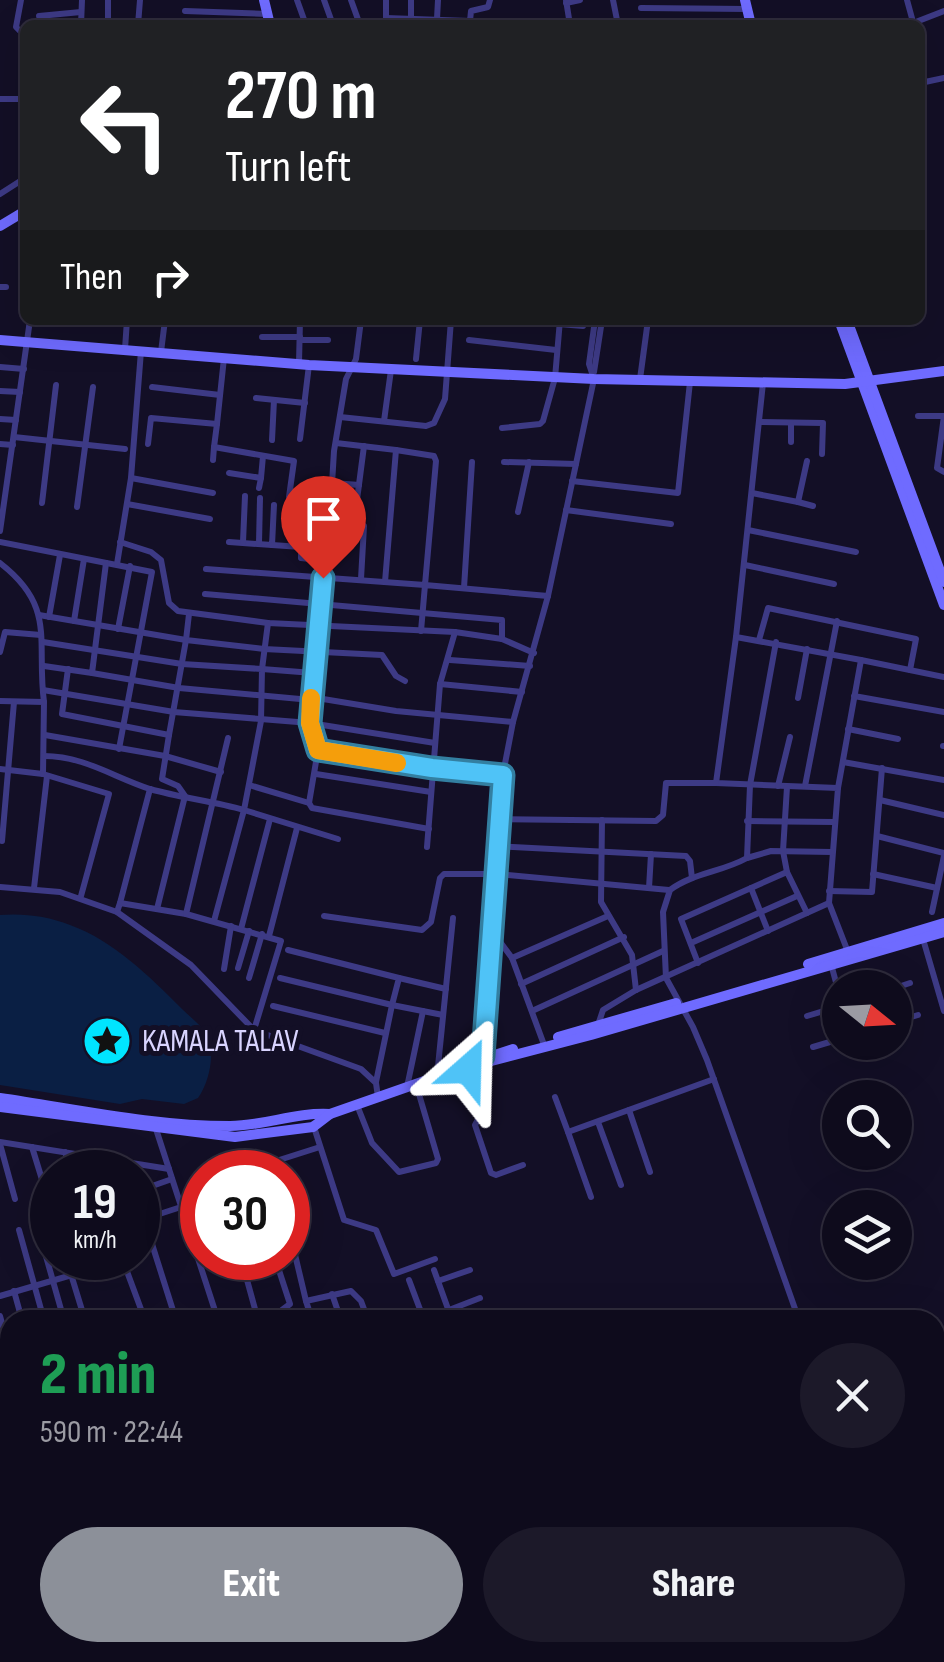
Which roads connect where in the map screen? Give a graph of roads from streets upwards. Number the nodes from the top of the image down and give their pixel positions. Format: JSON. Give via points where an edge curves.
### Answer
{"nodes":[{"id":1,"x":22,"y":0,"type":"edge"},
{"id":2,"x":82,"y":0,"type":"edge"},
{"id":3,"x":264,"y":0,"type":"edge"},
{"id":4,"x":412,"y":0,"type":"edge"},
{"id":5,"x":438,"y":0,"type":"edge"},
{"id":6,"x":490,"y":0,"type":"edge"},
{"id":7,"x":580,"y":0,"type":"edge"},
{"id":8,"x":566,"y":2,"type":"edge"},
{"id":9,"x":749,"y":2,"type":"edge"},
{"id":10,"x":641,"y":8,"type":"dead end"},
{"id":11,"x":185,"y":11,"type":"dead end"},
{"id":12,"x":82,"y":12,"type":"junction"},
{"id":13,"x":39,"y":16,"type":"dead end"},
{"id":14,"x":411,"y":19,"type":"junction"},
{"id":15,"x":437,"y":19,"type":"junction"},
{"id":16,"x":81,"y":20,"type":"edge"},
{"id":17,"x":269,"y":20,"type":"edge"},
{"id":18,"x":403,"y":20,"type":"edge"},
{"id":19,"x":454,"y":20,"type":"edge"},
{"id":20,"x":470,"y":20,"type":"edge"},
{"id":21,"x":20,"y":31,"type":"edge"},
{"id":22,"x":30,"y":325,"type":"edge"},
{"id":23,"x":128,"y":325,"type":"edge"},
{"id":24,"x":164,"y":325,"type":"edge"},
{"id":25,"x":300,"y":325,"type":"edge"},
{"id":26,"x":359,"y":325,"type":"edge"},
{"id":27,"x":419,"y":325,"type":"edge"},
{"id":28,"x":451,"y":325,"type":"edge"},
{"id":29,"x":560,"y":325,"type":"edge"},
{"id":30,"x":577,"y":325,"type":"edge"},
{"id":31,"x":593,"y":325,"type":"edge"},
{"id":32,"x":601,"y":325,"type":"edge"},
{"id":33,"x":647,"y":325,"type":"edge"},
{"id":34,"x":841,"y":325,"type":"edge"},
{"id":35,"x":848,"y":325,"type":"edge"},
{"id":36,"x":583,"y":326,"type":"dead end"},
{"id":37,"x":262,"y":337,"type":"dead end"},
{"id":38,"x":300,"y":338,"type":"junction"},
{"id":39,"x":0,"y":340,"type":"edge"},
{"id":40,"x":328,"y":340,"type":"dead end"},
{"id":41,"x":469,"y":340,"type":"dead end"},
{"id":42,"x":28,"y":342,"type":"junction"},
{"id":43,"x":125,"y":350,"type":"junction"},
{"id":44,"x":556,"y":350,"type":"junction"},
{"id":45,"x":141,"y":352,"type":"junction"},
{"id":46,"x":161,"y":353,"type":"junction"},
{"id":47,"x":224,"y":358,"type":"junction"},
{"id":48,"x":416,"y":359,"type":"dead end"},
{"id":49,"x":304,"y":365,"type":"junction"},
{"id":50,"x":0,"y":367,"type":"edge"},
{"id":51,"x":24,"y":368,"type":"junction"},
{"id":52,"x":352,"y":368,"type":"junction"},
{"id":53,"x":391,"y":370,"type":"junction"},
{"id":54,"x":944,"y":371,"type":"edge"},
{"id":55,"x":446,"y":373,"type":"junction"},
{"id":56,"x":594,"y":376,"type":"junction"},
{"id":57,"x":555,"y":378,"type":"junction"},
{"id":58,"x":640,"y":380,"type":"junction"},
{"id":59,"x":690,"y":381,"type":"junction"},
{"id":60,"x":763,"y":382,"type":"junction"},
{"id":61,"x":865,"y":383,"type":"junction"},
{"id":62,"x":56,"y":384,"type":"dead end"},
{"id":63,"x":93,"y":387,"type":"dead end"},
{"id":64,"x":152,"y":388,"type":"dead end"},
{"id":65,"x":0,"y":391,"type":"edge"},
{"id":66,"x":20,"y":392,"type":"junction"},
{"id":67,"x":220,"y":395,"type":"junction"},
{"id":68,"x":256,"y":398,"type":"dead end"},
{"id":69,"x":274,"y":400,"type":"junction"},
{"id":70,"x":305,"y":403,"type":"junction"},
{"id":71,"x":918,"y":416,"type":"dead end"},
{"id":72,"x":340,"y":417,"type":"junction"},
{"id":73,"x":0,"y":419,"type":"edge"},
{"id":74,"x":16,"y":420,"type":"junction"},
{"id":75,"x":384,"y":421,"type":"junction"},
{"id":76,"x":759,"y":422,"type":"junction"},
{"id":77,"x":792,"y":422,"type":"junction"},
{"id":78,"x":217,"y":424,"type":"junction"},
{"id":79,"x":502,"y":428,"type":"dead end"},
{"id":80,"x":300,"y":439,"type":"dead end"},
{"id":81,"x":50,"y":440,"type":"junction"},
{"id":82,"x":272,"y":440,"type":"dead end"},
{"id":83,"x":13,"y":441,"type":"junction"},
{"id":84,"x":790,"y":442,"type":"dead end"},
{"id":85,"x":0,"y":444,"type":"edge"},
{"id":86,"x":86,"y":444,"type":"junction"},
{"id":87,"x":148,"y":444,"type":"dead end"},
{"id":88,"x":336,"y":444,"type":"junction"},
{"id":89,"x":364,"y":446,"type":"junction"},
{"id":90,"x":214,"y":447,"type":"junction"},
{"id":91,"x":124,"y":449,"type":"dead end"},
{"id":92,"x":396,"y":450,"type":"junction"},
{"id":93,"x":822,"y":454,"type":"dead end"},
{"id":94,"x":264,"y":456,"type":"junction"},
{"id":95,"x":213,"y":460,"type":"dead end"},
{"id":96,"x":807,"y":461,"type":"dead end"},
{"id":97,"x":472,"y":462,"type":"dead end"},
{"id":98,"x":504,"y":462,"type":"dead end"},
{"id":99,"x":529,"y":462,"type":"junction"},
{"id":100,"x":576,"y":464,"type":"junction"},
{"id":101,"x":4,"y":472,"type":"edge"},
{"id":102,"x":229,"y":472,"type":"dead end"},
{"id":103,"x":944,"y":472,"type":"edge"},
{"id":104,"x":131,"y":478,"type":"junction"},
{"id":105,"x":260,"y":478,"type":"junction"},
{"id":106,"x":572,"y":481,"type":"junction"},
{"id":107,"x":332,"y":483,"type":"junction"},
{"id":108,"x":359,"y":485,"type":"junction"},
{"id":109,"x":259,"y":488,"type":"dead end"},
{"id":110,"x":213,"y":493,"type":"dead end"},
{"id":111,"x":752,"y":494,"type":"junction"},
{"id":112,"x":244,"y":496,"type":"dead end"},
{"id":113,"x":289,"y":497,"type":"dead end"},
{"id":114,"x":260,"y":498,"type":"dead end"},
{"id":115,"x":798,"y":502,"type":"junction"},
{"id":116,"x":42,"y":504,"type":"dead end"},
{"id":117,"x":126,"y":504,"type":"junction"},
{"id":118,"x":274,"y":505,"type":"dead end"},
{"id":119,"x":813,"y":506,"type":"dead end"},
{"id":120,"x":78,"y":507,"type":"dead end"},
{"id":121,"x":566,"y":510,"type":"junction"},
{"id":122,"x":302,"y":511,"type":"dead end"},
{"id":123,"x":518,"y":512,"type":"dead end"},
{"id":124,"x":210,"y":519,"type":"dead end"},
{"id":125,"x":330,"y":521,"type":"junction"},
{"id":126,"x":354,"y":523,"type":"junction"},
{"id":127,"x":671,"y":524,"type":"dead end"},
{"id":128,"x":748,"y":530,"type":"junction"},
{"id":129,"x":0,"y":531,"type":"edge"},
{"id":130,"x":0,"y":542,"type":"edge"},
{"id":131,"x":120,"y":542,"type":"junction"},
{"id":132,"x":229,"y":542,"type":"dead end"},
{"id":133,"x":243,"y":542,"type":"junction"},
{"id":134,"x":259,"y":544,"type":"junction"},
{"id":135,"x":272,"y":545,"type":"junction"},
{"id":136,"x":301,"y":547,"type":"junction"},
{"id":137,"x":856,"y":552,"type":"dead end"},
{"id":138,"x":60,"y":554,"type":"junction"},
{"id":139,"x":84,"y":559,"type":"junction"},
{"id":140,"x":327,"y":561,"type":"junction"},
{"id":141,"x":0,"y":563,"type":"edge"},
{"id":142,"x":106,"y":563,"type":"junction"},
{"id":143,"x":117,"y":564,"type":"junction"},
{"id":144,"x":745,"y":565,"type":"junction"},
{"id":145,"x":130,"y":566,"type":"junction"},
{"id":146,"x":206,"y":569,"type":"dead end"},
{"id":147,"x":323,"y":578,"type":"junction"},
{"id":148,"x":361,"y":579,"type":"junction"},
{"id":149,"x":385,"y":582,"type":"junction"},
{"id":150,"x":944,"y":582,"type":"edge"},
{"id":151,"x":834,"y":584,"type":"dead end"},
{"id":152,"x":425,"y":585,"type":"junction"},
{"id":153,"x":464,"y":588,"type":"junction"},
{"id":154,"x":205,"y":594,"type":"dead end"},
{"id":155,"x":548,"y":596,"type":"junction"},
{"id":156,"x":319,"y":602,"type":"junction"},
{"id":157,"x":943,"y":602,"type":"edge"},
{"id":158,"x":422,"y":611,"type":"junction"},
{"id":159,"x":190,"y":614,"type":"junction"},
{"id":160,"x":38,"y":616,"type":"junction"},
{"id":161,"x":49,"y":617,"type":"junction"},
{"id":162,"x":74,"y":621,"type":"junction"},
{"id":163,"x":837,"y":621,"type":"junction"},
{"id":164,"x":268,"y":623,"type":"junction"},
{"id":165,"x":97,"y":625,"type":"junction"},
{"id":166,"x":318,"y":627,"type":"junction"},
{"id":167,"x":118,"y":628,"type":"junction"},
{"id":168,"x":421,"y":631,"type":"junction"},
{"id":169,"x":140,"y":632,"type":"junction"},
{"id":170,"x":455,"y":632,"type":"junction"},
{"id":171,"x":736,"y":637,"type":"junction"},
{"id":172,"x":42,"y":638,"type":"junction"},
{"id":173,"x":502,"y":639,"type":"junction"},
{"id":174,"x":186,"y":640,"type":"junction"},
{"id":175,"x":759,"y":640,"type":"junction"},
{"id":176,"x":776,"y":642,"type":"junction"},
{"id":177,"x":264,"y":648,"type":"junction"},
{"id":178,"x":807,"y":649,"type":"junction"},
{"id":179,"x":94,"y":650,"type":"junction"},
{"id":180,"x":0,"y":652,"type":"edge"},
{"id":181,"x":316,"y":652,"type":"junction"},
{"id":182,"x":534,"y":653,"type":"junction"},
{"id":183,"x":832,"y":654,"type":"junction"},
{"id":184,"x":136,"y":658,"type":"junction"},
{"id":185,"x":450,"y":660,"type":"junction"},
{"id":186,"x":862,"y":660,"type":"junction"},
{"id":187,"x":182,"y":664,"type":"junction"},
{"id":188,"x":44,"y":666,"type":"junction"},
{"id":189,"x":530,"y":666,"type":"junction"},
{"id":190,"x":68,"y":669,"type":"junction"},
{"id":191,"x":262,"y":669,"type":"junction"},
{"id":192,"x":910,"y":670,"type":"junction"},
{"id":193,"x":92,"y":673,"type":"junction"},
{"id":194,"x":313,"y":673,"type":"junction"},
{"id":195,"x":944,"y":678,"type":"edge"},
{"id":196,"x":132,"y":680,"type":"junction"},
{"id":197,"x":404,"y":682,"type":"dead end"},
{"id":198,"x":440,"y":684,"type":"junction"},
{"id":199,"x":179,"y":688,"type":"junction"},
{"id":200,"x":42,"y":690,"type":"junction"},
{"id":201,"x":522,"y":692,"type":"junction"},
{"id":202,"x":64,"y":693,"type":"junction"},
{"id":203,"x":262,"y":696,"type":"junction"},
{"id":204,"x":854,"y":696,"type":"junction"},
{"id":205,"x":311,"y":698,"type":"junction"},
{"id":206,"x":798,"y":698,"type":"dead end"},
{"id":207,"x":0,"y":701,"type":"edge"},
{"id":208,"x":14,"y":702,"type":"junction"},
{"id":209,"x":44,"y":702,"type":"junction"},
{"id":210,"x":128,"y":703,"type":"junction"},
{"id":211,"x":174,"y":712,"type":"junction"},
{"id":212,"x":944,"y":712,"type":"edge"},
{"id":213,"x":438,"y":716,"type":"junction"},
{"id":214,"x":261,"y":721,"type":"junction"},
{"id":215,"x":513,"y":722,"type":"junction"},
{"id":216,"x":310,"y":723,"type":"junction"},
{"id":217,"x":123,"y":726,"type":"junction"},
{"id":218,"x":848,"y":729,"type":"junction"},
{"id":219,"x":169,"y":735,"type":"junction"},
{"id":220,"x":45,"y":736,"type":"junction"},
{"id":221,"x":790,"y":737,"type":"dead end"},
{"id":222,"x":228,"y":738,"type":"dead end"},
{"id":223,"x":898,"y":739,"type":"dead end"},
{"id":224,"x":434,"y":743,"type":"junction"},
{"id":225,"x":119,"y":749,"type":"junction"},
{"id":226,"x":318,"y":750,"type":"junction"},
{"id":227,"x":44,"y":756,"type":"junction"},
{"id":228,"x":165,"y":756,"type":"junction"},
{"id":229,"x":843,"y":762,"type":"junction"},
{"id":230,"x":432,"y":768,"type":"junction"},
{"id":231,"x":882,"y":768,"type":"junction"},
{"id":232,"x":4,"y":769,"type":"edge"},
{"id":233,"x":221,"y":772,"type":"junction"},
{"id":234,"x":316,"y":774,"type":"junction"},
{"id":235,"x":45,"y":775,"type":"junction"},
{"id":236,"x":503,"y":775,"type":"junction"},
{"id":237,"x":944,"y":780,"type":"edge"},
{"id":238,"x":716,"y":783,"type":"junction"},
{"id":239,"x":750,"y":785,"type":"junction"},
{"id":240,"x":249,"y":786,"type":"junction"},
{"id":241,"x":783,"y":786,"type":"junction"},
{"id":242,"x":805,"y":786,"type":"junction"},
{"id":243,"x":838,"y":788,"type":"junction"},
{"id":244,"x":150,"y":789,"type":"junction"},
{"id":245,"x":431,"y":792,"type":"junction"},
{"id":246,"x":185,"y":796,"type":"junction"},
{"id":247,"x":880,"y":800,"type":"junction"},
{"id":248,"x":214,"y":801,"type":"junction"},
{"id":249,"x":310,"y":803,"type":"junction"},
{"id":250,"x":244,"y":810,"type":"junction"},
{"id":251,"x":944,"y":815,"type":"edge"},
{"id":252,"x":270,"y":819,"type":"junction"},
{"id":253,"x":498,"y":819,"type":"junction"},
{"id":254,"x":602,"y":820,"type":"junction"},
{"id":255,"x":747,"y":822,"type":"junction"},
{"id":256,"x":784,"y":822,"type":"junction"},
{"id":257,"x":834,"y":822,"type":"junction"},
{"id":258,"x":298,"y":828,"type":"junction"},
{"id":259,"x":429,"y":829,"type":"junction"},
{"id":260,"x":876,"y":836,"type":"junction"},
{"id":261,"x":338,"y":839,"type":"dead end"},
{"id":262,"x":2,"y":841,"type":"dead end"},
{"id":263,"x":496,"y":846,"type":"junction"},
{"id":264,"x":428,"y":847,"type":"dead end"},
{"id":265,"x":600,"y":851,"type":"junction"},
{"id":266,"x":782,"y":851,"type":"junction"},
{"id":267,"x":832,"y":852,"type":"junction"},
{"id":268,"x":651,"y":854,"type":"junction"},
{"id":269,"x":944,"y":855,"type":"edge"},
{"id":270,"x":747,"y":858,"type":"junction"},
{"id":271,"x":787,"y":872,"type":"junction"},
{"id":272,"x":496,"y":874,"type":"junction"},
{"id":273,"x":874,"y":874,"type":"junction"},
{"id":274,"x":692,"y":878,"type":"junction"},
{"id":275,"x":598,"y":883,"type":"junction"},
{"id":276,"x":0,"y":887,"type":"edge"},
{"id":277,"x":34,"y":888,"type":"junction"},
{"id":278,"x":649,"y":888,"type":"junction"},
{"id":279,"x":751,"y":888,"type":"junction"},
{"id":280,"x":937,"y":888,"type":"junction"},
{"id":281,"x":670,"y":890,"type":"junction"},
{"id":282,"x":829,"y":891,"type":"junction"},
{"id":283,"x":81,"y":896,"type":"junction"},
{"id":284,"x":797,"y":896,"type":"junction"},
{"id":285,"x":829,"y":903,"type":"junction"},
{"id":286,"x":118,"y":907,"type":"junction"},
{"id":287,"x":157,"y":910,"type":"junction"},
{"id":288,"x":759,"y":912,"type":"junction"},
{"id":289,"x":932,"y":912,"type":"dead end"},
{"id":290,"x":807,"y":913,"type":"junction"},
{"id":291,"x":186,"y":914,"type":"junction"},
{"id":292,"x":324,"y":916,"type":"dead end"},
{"id":293,"x":608,"y":916,"type":"junction"},
{"id":294,"x":453,"y":918,"type":"dead end"},
{"id":295,"x":680,"y":919,"type":"junction"},
{"id":296,"x":214,"y":921,"type":"junction"},
{"id":297,"x":944,"y":923,"type":"edge"},
{"id":298,"x":231,"y":926,"type":"junction"},
{"id":299,"x":662,"y":926,"type":"junction"},
{"id":300,"x":245,"y":930,"type":"junction"},
{"id":301,"x":492,"y":930,"type":"junction"},
{"id":302,"x":768,"y":931,"type":"junction"},
{"id":303,"x":944,"y":932,"type":"edge"},
{"id":304,"x":266,"y":935,"type":"junction"},
{"id":305,"x":624,"y":938,"type":"junction"},
{"id":306,"x":923,"y":938,"type":"junction"},
{"id":307,"x":691,"y":943,"type":"junction"},
{"id":308,"x":288,"y":950,"type":"dead end"},
{"id":309,"x":663,"y":951,"type":"junction"},
{"id":310,"x":848,"y":952,"type":"junction"},
{"id":311,"x":512,"y":958,"type":"junction"},
{"id":312,"x":830,"y":961,"type":"junction"},
{"id":313,"x":698,"y":963,"type":"junction"},
{"id":314,"x":634,"y":964,"type":"junction"},
{"id":315,"x":238,"y":968,"type":"dead end"},
{"id":316,"x":224,"y":970,"type":"dead end"},
{"id":317,"x":832,"y":970,"type":"edge"},
{"id":318,"x":248,"y":978,"type":"dead end"},
{"id":319,"x":280,"y":978,"type":"dead end"},
{"id":320,"x":399,"y":978,"type":"junction"},
{"id":321,"x":666,"y":978,"type":"junction"},
{"id":322,"x":940,"y":978,"type":"edge"},
{"id":323,"x":521,"y":984,"type":"junction"},
{"id":324,"x":446,"y":989,"type":"junction"},
{"id":325,"x":636,"y":990,"type":"junction"},
{"id":326,"x":392,"y":1004,"type":"junction"},
{"id":327,"x":681,"y":1005,"type":"junction"},
{"id":328,"x":272,"y":1006,"type":"dead end"},
{"id":329,"x":423,"y":1011,"type":"junction"},
{"id":330,"x":532,"y":1011,"type":"junction"},
{"id":331,"x":822,"y":1011,"type":"edge"},
{"id":332,"x":944,"y":1011,"type":"edge"},
{"id":333,"x":443,"y":1015,"type":"junction"},
{"id":334,"x":807,"y":1016,"type":"dead end"},
{"id":335,"x":918,"y":1016,"type":"dead end"},
{"id":336,"x":912,"y":1018,"type":"edge"},
{"id":337,"x":598,"y":1025,"type":"junction"},
{"id":338,"x":254,"y":1030,"type":"junction"},
{"id":339,"x":385,"y":1033,"type":"junction"},
{"id":340,"x":543,"y":1042,"type":"junction"},
{"id":341,"x":822,"y":1044,"type":"edge"},
{"id":342,"x":813,"y":1047,"type":"dead end"},
{"id":343,"x":484,"y":1060,"type":"junction"},
{"id":344,"x":466,"y":1066,"type":"junction"},
{"id":345,"x":437,"y":1076,"type":"junction"},
{"id":346,"x":714,"y":1079,"type":"junction"},
{"id":347,"x":376,"y":1083,"type":"junction"},
{"id":348,"x":411,"y":1085,"type":"junction"},
{"id":349,"x":556,"y":1097,"type":"dead end"},
{"id":350,"x":0,"y":1098,"type":"edge"},
{"id":351,"x":378,"y":1098,"type":"junction"},
{"id":352,"x":357,"y":1105,"type":"junction"},
{"id":353,"x":0,"y":1107,"type":"edge"},
{"id":354,"x":628,"y":1110,"type":"junction"},
{"id":355,"x":310,"y":1113,"type":"junction"},
{"id":356,"x":330,"y":1114,"type":"junction"},
{"id":357,"x":598,"y":1122,"type":"junction"},
{"id":358,"x":154,"y":1124,"type":"junction"},
{"id":359,"x":314,"y":1127,"type":"junction"},
{"id":360,"x":568,"y":1132,"type":"junction"},
{"id":361,"x":0,"y":1143,"type":"edge"},
{"id":362,"x":32,"y":1147,"type":"junction"},
{"id":363,"x":320,"y":1147,"type":"junction"},
{"id":364,"x":33,"y":1150,"type":"edge"},
{"id":365,"x":52,"y":1150,"type":"edge"},
{"id":366,"x":310,"y":1150,"type":"edge"},
{"id":367,"x":523,"y":1165,"type":"dead end"},
{"id":368,"x":160,"y":1167,"type":"edge"},
{"id":369,"x":169,"y":1168,"type":"junction"},
{"id":370,"x":650,"y":1172,"type":"dead end"},
{"id":371,"x":172,"y":1179,"type":"junction"},
{"id":372,"x":160,"y":1183,"type":"edge"},
{"id":373,"x":621,"y":1185,"type":"dead end"},
{"id":374,"x":592,"y":1197,"type":"dead end"},
{"id":375,"x":15,"y":1199,"type":"dead end"},
{"id":376,"x":180,"y":1201,"type":"edge"},
{"id":377,"x":19,"y":1230,"type":"dead end"},
{"id":378,"x":435,"y":1259,"type":"dead end"},
{"id":379,"x":160,"y":1269,"type":"edge"},
{"id":380,"x":434,"y":1270,"type":"dead end"},
{"id":381,"x":470,"y":1270,"type":"dead end"},
{"id":382,"x":53,"y":1280,"type":"joint"},
{"id":383,"x":72,"y":1280,"type":"edge"},
{"id":384,"x":129,"y":1280,"type":"edge"},
{"id":385,"x":207,"y":1280,"type":"edge"},
{"id":386,"x":247,"y":1280,"type":"edge"},
{"id":387,"x":282,"y":1280,"type":"edge"},
{"id":388,"x":301,"y":1280,"type":"edge"},
{"id":389,"x":409,"y":1280,"type":"dead end"},
{"id":390,"x":438,"y":1281,"type":"junction"},
{"id":391,"x":32,"y":1286,"type":"junction"},
{"id":392,"x":14,"y":1291,"type":"junction"},
{"id":393,"x":332,"y":1294,"type":"junction"},
{"id":394,"x":0,"y":1296,"type":"edge"},
{"id":395,"x":480,"y":1298,"type":"dead end"},
{"id":396,"x":306,"y":1301,"type":"junction"},
{"id":397,"x":19,"y":1310,"type":"edge"},
{"id":398,"x":40,"y":1310,"type":"edge"},
{"id":399,"x":61,"y":1310,"type":"edge"},
{"id":400,"x":82,"y":1310,"type":"edge"},
{"id":401,"x":142,"y":1310,"type":"edge"},
{"id":402,"x":173,"y":1310,"type":"edge"},
{"id":403,"x":215,"y":1310,"type":"edge"},
{"id":404,"x":255,"y":1310,"type":"edge"},
{"id":405,"x":282,"y":1310,"type":"edge"},
{"id":406,"x":309,"y":1310,"type":"edge"},
{"id":407,"x":338,"y":1310,"type":"edge"},
{"id":408,"x":364,"y":1310,"type":"edge"},
{"id":409,"x":420,"y":1310,"type":"edge"},
{"id":410,"x":448,"y":1310,"type":"joint"},
{"id":411,"x":795,"y":1310,"type":"edge"}],
"edges":[{"from":1,"to":21,"type":"street"},
{"from":2,"to":12,"type":"street"},
{"from":3,"to":17,"type":"street"},
{"from":4,"to":14,"type":"street"},
{"from":5,"to":15,"type":"street"},
{"from":6,"to":20,"type":"street","via":[[488,8],[471,11]]},
{"from":7,"to":8,"type":"street"},
{"from":9,"to":10,"type":"street"},
{"from":11,"to":17,"type":"street"},
{"from":12,"to":13,"type":"street"},
{"from":12,"to":16,"type":"street"},
{"from":14,"to":15,"type":"street"},
{"from":14,"to":18,"type":"street"},
{"from":15,"to":19,"type":"street"},
{"from":22,"to":42,"type":"street"},
{"from":23,"to":43,"type":"street"},
{"from":24,"to":46,"type":"street"},
{"from":25,"to":38,"type":"street"},
{"from":26,"to":52,"type":"street"},
{"from":27,"to":48,"type":"street"},
{"from":28,"to":55,"type":"street"},
{"from":29,"to":44,"type":"street"},
{"from":30,"to":36,"type":"street"},
{"from":31,"to":56,"type":"street"},
{"from":32,"to":56,"type":"street"},
{"from":33,"to":58,"type":"street"},
{"from":34,"to":61,"type":"street"},
{"from":35,"to":61,"type":"street"},
{"from":37,"to":38,"type":"street"},
{"from":38,"to":40,"type":"street"},
{"from":38,"to":49,"type":"street"},
{"from":39,"to":42,"type":"street"},
{"from":41,"to":44,"type":"street"},
{"from":42,"to":43,"type":"street"},
{"from":42,"to":51,"type":"street"},
{"from":43,"to":45,"type":"street"},
{"from":44,"to":57,"type":"street"},
{"from":45,"to":46,"type":"street"},
{"from":45,"to":104,"type":"street"},
{"from":46,"to":47,"type":"street"},
{"from":47,"to":49,"type":"street"},
{"from":47,"to":67,"type":"street"},
{"from":49,"to":52,"type":"street"},
{"from":49,"to":70,"type":"street"},
{"from":50,"to":51,"type":"street"},
{"from":51,"to":66,"type":"street"},
{"from":52,"to":53,"type":"street"},
{"from":52,"to":72,"type":"street"},
{"from":53,"to":55,"type":"street"},
{"from":53,"to":75,"type":"street"},
{"from":54,"to":61,"type":"street"},
{"from":55,"to":57,"type":"street"},
{"from":55,"to":75,"type":"street","via":[[443,409],[434,423]]},
{"from":56,"to":57,"type":"street"},
{"from":56,"to":58,"type":"street"},
{"from":56,"to":100,"type":"street"},
{"from":57,"to":79,"type":"street","via":[[542,422]]},
{"from":58,"to":59,"type":"street"},
{"from":59,"to":60,"type":"street"},
{"from":59,"to":106,"type":"street","via":[[678,493]]},
{"from":60,"to":61,"type":"street"},
{"from":60,"to":76,"type":"street"},
{"from":61,"to":150,"type":"street"},
{"from":61,"to":157,"type":"street"},
{"from":62,"to":81,"type":"street"},
{"from":63,"to":86,"type":"street"},
{"from":64,"to":67,"type":"street"},
{"from":65,"to":66,"type":"street"},
{"from":66,"to":74,"type":"street"},
{"from":67,"to":78,"type":"street"},
{"from":68,"to":69,"type":"street"},
{"from":69,"to":70,"type":"street"},
{"from":69,"to":82,"type":"street"},
{"from":70,"to":80,"type":"street"},
{"from":71,"to":103,"type":"street","via":[[944,416],[937,468]]},
{"from":72,"to":75,"type":"street"},
{"from":72,"to":88,"type":"street"},
{"from":73,"to":74,"type":"street"},
{"from":74,"to":83,"type":"street"},
{"from":76,"to":77,"type":"street"},
{"from":76,"to":111,"type":"street"},
{"from":77,"to":84,"type":"street"},
{"from":77,"to":93,"type":"street","via":[[823,423]]},
{"from":78,"to":87,"type":"street","via":[[151,418]]},
{"from":78,"to":90,"type":"street"},
{"from":81,"to":83,"type":"street"},
{"from":81,"to":86,"type":"street"},
{"from":81,"to":116,"type":"street"},
{"from":83,"to":85,"type":"street"},
{"from":83,"to":101,"type":"street"},
{"from":86,"to":91,"type":"street"},
{"from":86,"to":120,"type":"street"},
{"from":88,"to":89,"type":"street"},
{"from":88,"to":107,"type":"street"},
{"from":89,"to":92,"type":"street"},
{"from":89,"to":108,"type":"street"},
{"from":90,"to":94,"type":"street"},
{"from":90,"to":95,"type":"street"},
{"from":92,"to":149,"type":"street"},
{"from":92,"to":152,"type":"street","via":[[436,461]]},
{"from":94,"to":105,"type":"street"},
{"from":94,"to":113,"type":"street","via":[[294,461]]},
{"from":96,"to":115,"type":"street"},
{"from":97,"to":153,"type":"street"},
{"from":98,"to":99,"type":"street"},
{"from":99,"to":100,"type":"street"},
{"from":99,"to":123,"type":"street"},
{"from":100,"to":106,"type":"street"},
{"from":101,"to":129,"type":"street"},
{"from":102,"to":105,"type":"street"},
{"from":104,"to":110,"type":"street"},
{"from":104,"to":117,"type":"street"},
{"from":105,"to":109,"type":"street"},
{"from":106,"to":121,"type":"street"},
{"from":107,"to":108,"type":"street"},
{"from":107,"to":125,"type":"street"},
{"from":108,"to":126,"type":"street"},
{"from":111,"to":115,"type":"street"},
{"from":111,"to":128,"type":"street"},
{"from":112,"to":133,"type":"street"},
{"from":114,"to":134,"type":"street"},
{"from":115,"to":119,"type":"street"},
{"from":117,"to":124,"type":"street"},
{"from":117,"to":131,"type":"street"},
{"from":118,"to":135,"type":"street"},
{"from":121,"to":127,"type":"street"},
{"from":121,"to":155,"type":"street"},
{"from":122,"to":136,"type":"street"},
{"from":125,"to":126,"type":"street"},
{"from":125,"to":140,"type":"street"},
{"from":126,"to":148,"type":"street","via":[[364,526]]},
{"from":128,"to":137,"type":"street"},
{"from":128,"to":144,"type":"street"},
{"from":130,"to":138,"type":"street"},
{"from":131,"to":143,"type":"street"},
{"from":131,"to":159,"type":"street","via":[[158,556],[169,603]]},
{"from":132,"to":133,"type":"street"},
{"from":133,"to":134,"type":"street"},
{"from":134,"to":135,"type":"street"},
{"from":135,"to":136,"type":"street"},
{"from":136,"to":140,"type":"street","via":[[301,558]]},
{"from":138,"to":139,"type":"street"},
{"from":138,"to":161,"type":"street"},
{"from":139,"to":142,"type":"street"},
{"from":139,"to":162,"type":"street"},
{"from":140,"to":147,"type":"street"},
{"from":141,"to":160,"type":"street","via":[[24,583]]},
{"from":142,"to":143,"type":"street"},
{"from":142,"to":165,"type":"street"},
{"from":143,"to":145,"type":"street"},
{"from":144,"to":151,"type":"street"},
{"from":144,"to":171,"type":"street"},
{"from":145,"to":167,"type":"street"},
{"from":145,"to":169,"type":"street","via":[[152,573]]},
{"from":146,"to":147,"type":"street"},
{"from":147,"to":148,"type":"street"},
{"from":147,"to":156,"type":"street"},
{"from":148,"to":149,"type":"street"},
{"from":149,"to":152,"type":"street"},
{"from":152,"to":153,"type":"street"},
{"from":152,"to":158,"type":"street"},
{"from":153,"to":155,"type":"street"},
{"from":154,"to":156,"type":"street"},
{"from":155,"to":182,"type":"street"},
{"from":156,"to":158,"type":"street"},
{"from":156,"to":166,"type":"street"},
{"from":158,"to":168,"type":"street"},
{"from":158,"to":173,"type":"street","via":[[502,620]]},
{"from":159,"to":164,"type":"street"},
{"from":159,"to":174,"type":"street"},
{"from":160,"to":161,"type":"street"},
{"from":160,"to":172,"type":"street"},
{"from":161,"to":162,"type":"street"},
{"from":162,"to":165,"type":"street"},
{"from":163,"to":175,"type":"street","via":[[768,608]]},
{"from":163,"to":183,"type":"street"},
{"from":163,"to":192,"type":"street","via":[[916,639]]},
{"from":164,"to":166,"type":"street"},
{"from":164,"to":177,"type":"street"},
{"from":165,"to":167,"type":"street"},
{"from":165,"to":179,"type":"street"},
{"from":166,"to":168,"type":"street"},
{"from":166,"to":181,"type":"street"},
{"from":167,"to":169,"type":"street"},
{"from":168,"to":170,"type":"street"},
{"from":169,"to":174,"type":"street"},
{"from":169,"to":184,"type":"street"},
{"from":170,"to":173,"type":"street"},
{"from":170,"to":185,"type":"street"},
{"from":171,"to":175,"type":"street"},
{"from":171,"to":238,"type":"street"},
{"from":172,"to":179,"type":"street"},
{"from":172,"to":180,"type":"street","via":[[5,632]]},
{"from":172,"to":188,"type":"street"},
{"from":173,"to":182,"type":"street"},
{"from":174,"to":177,"type":"street"},
{"from":174,"to":187,"type":"street"},
{"from":175,"to":176,"type":"street"},
{"from":176,"to":178,"type":"street"},
{"from":176,"to":239,"type":"street"},
{"from":177,"to":181,"type":"street"},
{"from":177,"to":191,"type":"street"},
{"from":178,"to":183,"type":"street"},
{"from":178,"to":206,"type":"street"},
{"from":179,"to":184,"type":"street"},
{"from":179,"to":193,"type":"street"},
{"from":181,"to":194,"type":"street"},
{"from":181,"to":197,"type":"street","via":[[382,655]]},
{"from":182,"to":189,"type":"street"},
{"from":183,"to":186,"type":"street"},
{"from":183,"to":242,"type":"street"},
{"from":184,"to":187,"type":"street"},
{"from":184,"to":196,"type":"street"},
{"from":185,"to":189,"type":"street"},
{"from":185,"to":198,"type":"street"},
{"from":186,"to":192,"type":"street"},
{"from":186,"to":204,"type":"street"},
{"from":187,"to":191,"type":"street"},
{"from":187,"to":199,"type":"street"},
{"from":188,"to":190,"type":"street"},
{"from":188,"to":200,"type":"street"},
{"from":189,"to":201,"type":"street"},
{"from":190,"to":193,"type":"street"},
{"from":190,"to":202,"type":"street"},
{"from":191,"to":194,"type":"street"},
{"from":191,"to":203,"type":"street"},
{"from":192,"to":195,"type":"street"},
{"from":193,"to":196,"type":"street"},
{"from":194,"to":205,"type":"street"},
{"from":196,"to":199,"type":"street"},
{"from":196,"to":210,"type":"street"},
{"from":198,"to":201,"type":"street"},
{"from":198,"to":213,"type":"street"},
{"from":199,"to":203,"type":"street"},
{"from":199,"to":211,"type":"street"},
{"from":200,"to":202,"type":"street"},
{"from":200,"to":209,"type":"street"},
{"from":201,"to":215,"type":"street"},
{"from":202,"to":210,"type":"street"},
{"from":202,"to":217,"type":"street","via":[[62,714]]},
{"from":203,"to":205,"type":"street"},
{"from":203,"to":214,"type":"street"},
{"from":204,"to":212,"type":"street"},
{"from":204,"to":218,"type":"street"},
{"from":205,"to":213,"type":"street"},
{"from":205,"to":216,"type":"street"},
{"from":207,"to":208,"type":"street"},
{"from":208,"to":209,"type":"street"},
{"from":208,"to":232,"type":"street"},
{"from":209,"to":220,"type":"street"},
{"from":210,"to":211,"type":"street"},
{"from":210,"to":217,"type":"street"},
{"from":211,"to":214,"type":"street"},
{"from":211,"to":219,"type":"street"},
{"from":213,"to":215,"type":"street"},
{"from":213,"to":224,"type":"street"},
{"from":214,"to":216,"type":"street"},
{"from":214,"to":240,"type":"street"},
{"from":215,"to":236,"type":"street"},
{"from":216,"to":224,"type":"street"},
{"from":216,"to":226,"type":"street"},
{"from":217,"to":219,"type":"street"},
{"from":217,"to":225,"type":"street"},
{"from":218,"to":223,"type":"street"},
{"from":218,"to":229,"type":"street"},
{"from":219,"to":228,"type":"street"},
{"from":220,"to":225,"type":"street"},
{"from":220,"to":227,"type":"street"},
{"from":221,"to":241,"type":"street"},
{"from":222,"to":233,"type":"street"},
{"from":224,"to":230,"type":"street"},
{"from":225,"to":228,"type":"street"},
{"from":226,"to":230,"type":"street"},
{"from":226,"to":234,"type":"street"},
{"from":227,"to":235,"type":"street"},
{"from":227,"to":244,"type":"street","via":[[96,765]]},
{"from":228,"to":233,"type":"street"},
{"from":228,"to":246,"type":"street","via":[[162,779]]},
{"from":229,"to":231,"type":"street"},
{"from":229,"to":243,"type":"street"},
{"from":230,"to":236,"type":"street"},
{"from":230,"to":245,"type":"street"},
{"from":231,"to":237,"type":"street"},
{"from":231,"to":247,"type":"street"},
{"from":232,"to":235,"type":"street"},
{"from":232,"to":262,"type":"street"},
{"from":233,"to":248,"type":"street"},
{"from":234,"to":245,"type":"street"},
{"from":234,"to":249,"type":"street"},
{"from":235,"to":277,"type":"street"},
{"from":235,"to":283,"type":"street","via":[[109,794]]},
{"from":236,"to":253,"type":"street"},
{"from":238,"to":239,"type":"street"},
{"from":238,"to":254,"type":"street","via":[[666,783],[664,815],[656,821]]},
{"from":239,"to":241,"type":"street"},
{"from":239,"to":255,"type":"street"},
{"from":240,"to":249,"type":"street"},
{"from":240,"to":250,"type":"street"},
{"from":241,"to":242,"type":"street"},
{"from":241,"to":256,"type":"street"},
{"from":242,"to":243,"type":"street"},
{"from":243,"to":257,"type":"street"},
{"from":244,"to":246,"type":"street"},
{"from":244,"to":286,"type":"street"},
{"from":245,"to":259,"type":"street"},
{"from":246,"to":248,"type":"street"},
{"from":246,"to":287,"type":"street"},
{"from":247,"to":251,"type":"street"},
{"from":247,"to":260,"type":"street"},
{"from":248,"to":250,"type":"street"},
{"from":248,"to":291,"type":"street"},
{"from":249,"to":259,"type":"street"},
{"from":250,"to":252,"type":"street"},
{"from":250,"to":296,"type":"street"},
{"from":252,"to":258,"type":"street"},
{"from":252,"to":300,"type":"street"},
{"from":253,"to":254,"type":"street"},
{"from":253,"to":263,"type":"street"},
{"from":254,"to":265,"type":"street"},
{"from":255,"to":256,"type":"street"},
{"from":255,"to":270,"type":"street"},
{"from":256,"to":257,"type":"street"},
{"from":256,"to":266,"type":"street"},
{"from":257,"to":267,"type":"street"},
{"from":258,"to":261,"type":"street"},
{"from":258,"to":304,"type":"street"},
{"from":259,"to":264,"type":"street"},
{"from":260,"to":269,"type":"street"},
{"from":260,"to":273,"type":"street"},
{"from":263,"to":265,"type":"street"},
{"from":263,"to":272,"type":"street"},
{"from":265,"to":268,"type":"street"},
{"from":265,"to":275,"type":"street"},
{"from":266,"to":267,"type":"street"},
{"from":266,"to":270,"type":"street"},
{"from":266,"to":271,"type":"street"},
{"from":267,"to":282,"type":"street"},
{"from":268,"to":274,"type":"street","via":[[686,856]]},
{"from":268,"to":278,"type":"street"},
{"from":269,"to":280,"type":"street"},
{"from":270,"to":274,"type":"street"},
{"from":271,"to":279,"type":"street"},
{"from":271,"to":284,"type":"street"},
{"from":272,"to":275,"type":"street"},
{"from":272,"to":292,"type":"street","via":[[442,876],[431,922],[422,930]]},
{"from":272,"to":301,"type":"street"},
{"from":273,"to":280,"type":"street"},
{"from":273,"to":282,"type":"street","via":[[870,893]]},
{"from":274,"to":281,"type":"street"},
{"from":275,"to":278,"type":"street"},
{"from":275,"to":293,"type":"street"},
{"from":276,"to":277,"type":"street"},
{"from":277,"to":283,"type":"street"},
{"from":278,"to":281,"type":"street"},
{"from":279,"to":288,"type":"street"},
{"from":279,"to":295,"type":"street"},
{"from":280,"to":289,"type":"street"},
{"from":281,"to":299,"type":"street"},
{"from":282,"to":285,"type":"street"},
{"from":283,"to":286,"type":"street"},
{"from":284,"to":288,"type":"street"},
{"from":284,"to":290,"type":"street"},
{"from":285,"to":290,"type":"street"},
{"from":285,"to":310,"type":"street"},
{"from":286,"to":287,"type":"street"},
{"from":286,"to":338,"type":"street","via":[[191,965]]},
{"from":287,"to":291,"type":"street"},
{"from":288,"to":302,"type":"street"},
{"from":288,"to":307,"type":"street"},
{"from":290,"to":302,"type":"street"},
{"from":291,"to":296,"type":"street"},
{"from":293,"to":305,"type":"street"},
{"from":293,"to":311,"type":"street"},
{"from":294,"to":324,"type":"street"},
{"from":295,"to":299,"type":"street"},
{"from":295,"to":307,"type":"street"},
{"from":296,"to":298,"type":"street"},
{"from":297,"to":310,"type":"street"},
{"from":298,"to":300,"type":"street"},
{"from":298,"to":316,"type":"street"},
{"from":299,"to":309,"type":"street"},
{"from":300,"to":304,"type":"street"},
{"from":300,"to":315,"type":"street"},
{"from":301,"to":311,"type":"street"},
{"from":301,"to":343,"type":"street"},
{"from":302,"to":313,"type":"street"},
{"from":303,"to":306,"type":"street"},
{"from":304,"to":318,"type":"street"},
{"from":304,"to":338,"type":"street","via":[[282,944]]},
{"from":305,"to":314,"type":"street"},
{"from":305,"to":323,"type":"street"},
{"from":306,"to":312,"type":"street"},
{"from":306,"to":322,"type":"street"},
{"from":307,"to":313,"type":"street"},
{"from":308,"to":320,"type":"street"},
{"from":309,"to":314,"type":"street"},
{"from":309,"to":321,"type":"street"},
{"from":310,"to":312,"type":"street"},
{"from":311,"to":323,"type":"street"},
{"from":312,"to":317,"type":"street"},
{"from":312,"to":327,"type":"street"},
{"from":313,"to":321,"type":"street"},
{"from":314,"to":325,"type":"street"},
{"from":314,"to":330,"type":"street"},
{"from":319,"to":326,"type":"street"},
{"from":320,"to":324,"type":"street"},
{"from":320,"to":326,"type":"street"},
{"from":321,"to":325,"type":"street"},
{"from":321,"to":327,"type":"street"},
{"from":322,"to":332,"type":"street"},
{"from":323,"to":330,"type":"street"},
{"from":324,"to":333,"type":"street"},
{"from":325,"to":337,"type":"street","via":[[603,1010]]},
{"from":326,"to":329,"type":"street"},
{"from":326,"to":339,"type":"street"},
{"from":327,"to":337,"type":"street"},
{"from":327,"to":343,"type":"street"},
{"from":327,"to":346,"type":"street"},
{"from":328,"to":339,"type":"street"},
{"from":329,"to":333,"type":"street"},
{"from":329,"to":348,"type":"street"},
{"from":330,"to":340,"type":"street"},
{"from":331,"to":334,"type":"street"},
{"from":333,"to":345,"type":"street"},
{"from":335,"to":336,"type":"street"},
{"from":337,"to":340,"type":"street"},
{"from":338,"to":347,"type":"street","via":[[352,1065]]},
{"from":339,"to":347,"type":"street"},
{"from":340,"to":343,"type":"street"},
{"from":341,"to":342,"type":"street"},
{"from":343,"to":344,"type":"street"},
{"from":344,"to":345,"type":"street"},
{"from":344,"to":367,"type":"street","via":[[481,1114],[475,1126],[492,1172]]},
{"from":345,"to":348,"type":"street"},
{"from":346,"to":354,"type":"street"},
{"from":346,"to":411,"type":"street"},
{"from":347,"to":351,"type":"street"},
{"from":348,"to":351,"type":"street"},
{"from":348,"to":352,"type":"street","via":[[436,1163],[400,1172],[372,1143]]},
{"from":349,"to":360,"type":"street"},
{"from":350,"to":358,"type":"street"},
{"from":351,"to":352,"type":"street"},
{"from":352,"to":356,"type":"street"},
{"from":353,"to":358,"type":"street"},
{"from":354,"to":357,"type":"street"},
{"from":354,"to":370,"type":"street"},
{"from":355,"to":356,"type":"street"},
{"from":355,"to":358,"type":"street","via":[[229,1126]]},
{"from":355,"to":359,"type":"street"},
{"from":356,"to":359,"type":"street"},
{"from":357,"to":360,"type":"street"},
{"from":357,"to":373,"type":"street"},
{"from":358,"to":359,"type":"street","via":[[248,1137]]},
{"from":358,"to":369,"type":"street"},
{"from":359,"to":363,"type":"street"},
{"from":360,"to":374,"type":"street"},
{"from":361,"to":362,"type":"street"},
{"from":361,"to":375,"type":"street"},
{"from":362,"to":364,"type":"street"},
{"from":362,"to":365,"type":"street"},
{"from":363,"to":366,"type":"street"},
{"from":363,"to":378,"type":"street","via":[[344,1220],[376,1230],[392,1272]]},
{"from":368,"to":369,"type":"street"},
{"from":369,"to":371,"type":"street"},
{"from":371,"to":372,"type":"street"},
{"from":371,"to":376,"type":"street"},
{"from":377,"to":391,"type":"street"},
{"from":379,"to":402,"type":"street"},
{"from":380,"to":390,"type":"street"},
{"from":381,"to":390,"type":"street"},
{"from":382,"to":391,"type":"street"},
{"from":382,"to":399,"type":"street"},
{"from":383,"to":400,"type":"street"},
{"from":384,"to":401,"type":"street"},
{"from":385,"to":403,"type":"street"},
{"from":386,"to":404,"type":"street"},
{"from":387,"to":405,"type":"street","via":[[290,1304]]},
{"from":388,"to":396,"type":"street"},
{"from":389,"to":409,"type":"street"},
{"from":390,"to":410,"type":"street"},
{"from":391,"to":392,"type":"street"},
{"from":391,"to":398,"type":"street"},
{"from":392,"to":394,"type":"street"},
{"from":392,"to":397,"type":"street"},
{"from":393,"to":396,"type":"street"},
{"from":393,"to":407,"type":"street"},
{"from":393,"to":408,"type":"street","via":[[350,1290]]},
{"from":395,"to":410,"type":"street"},
{"from":396,"to":406,"type":"street"}]}
